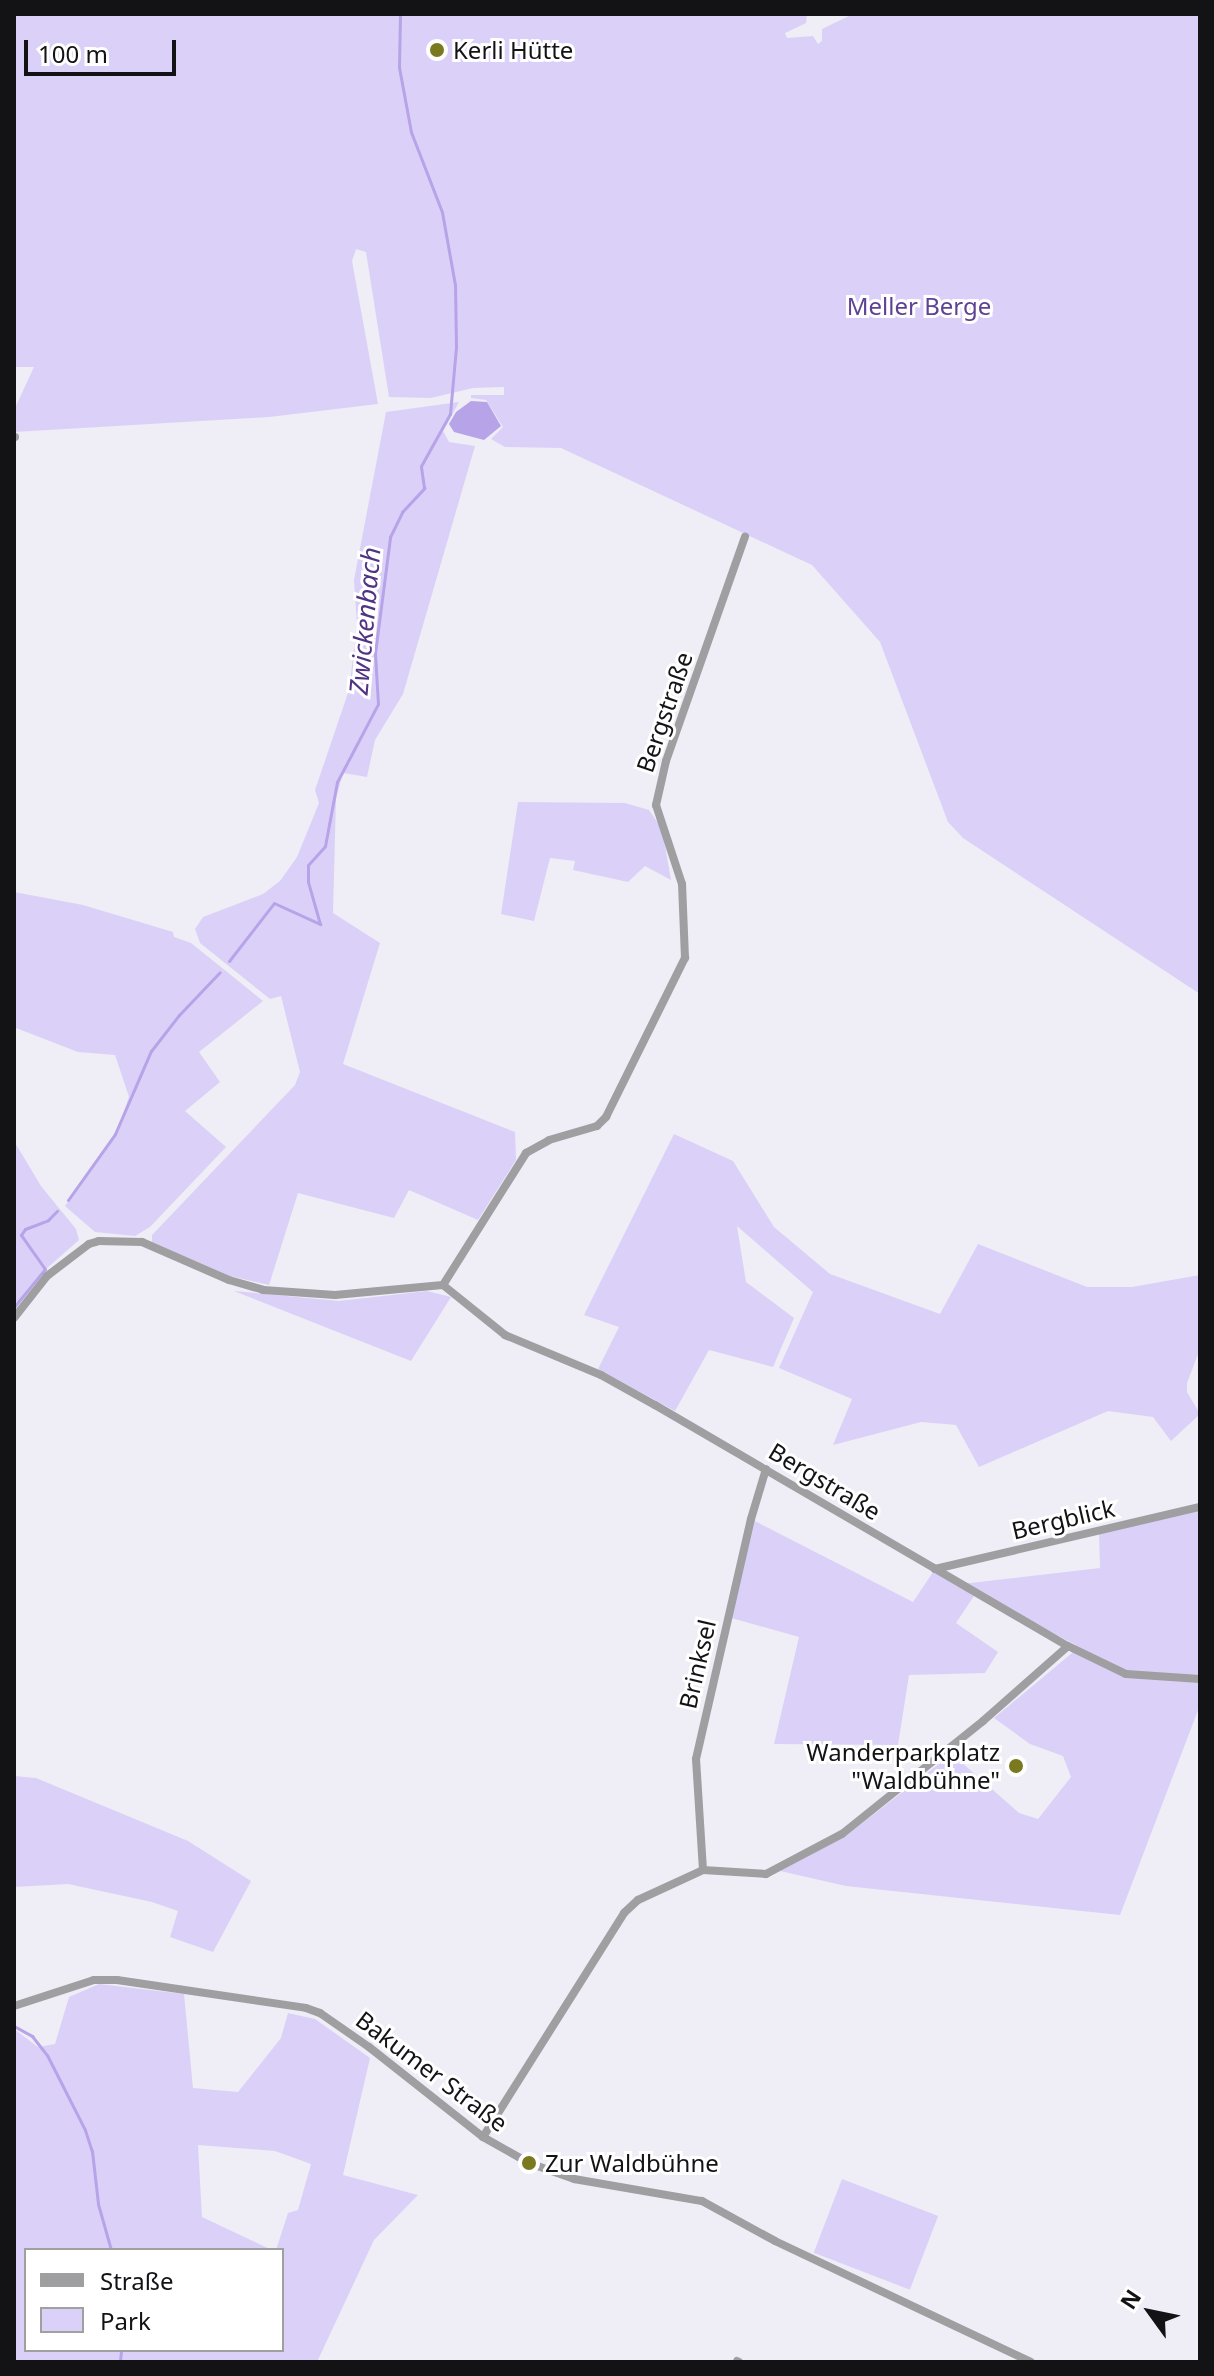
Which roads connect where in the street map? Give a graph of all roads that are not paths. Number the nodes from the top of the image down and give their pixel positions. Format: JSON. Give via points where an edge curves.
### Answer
{"nodes":[{"id":1,"x":745,"y":537,"type":"dead end"},
{"id":2,"x":443,"y":1285,"type":"junction"},
{"id":3,"x":14,"y":1318,"type":"edge"},
{"id":4,"x":766,"y":1469,"type":"junction"},
{"id":5,"x":1200,"y":1507,"type":"edge"},
{"id":6,"x":935,"y":1569,"type":"junction"},
{"id":7,"x":1068,"y":1646,"type":"junction"},
{"id":8,"x":1200,"y":1679,"type":"edge"},
{"id":9,"x":703,"y":1870,"type":"junction"},
{"id":10,"x":14,"y":2006,"type":"edge"},
{"id":11,"x":483,"y":2137,"type":"junction"},
{"id":12,"x":1031,"y":2362,"type":"edge"}],
"edges":[{"from":1,"to":2,"type":"street","name":"Bergstraße","via":[[666,761],[656,805],[682,884],[685,958],[606,1117],[597,1126],[526,1153]]},
{"from":2,"to":3,"type":"street","via":[[335,1295],[263,1290],[142,1242],[99,1241],[47,1276]]},
{"from":2,"to":4,"type":"street","name":"Bergstraße","via":[[505,1335],[601,1375]]},
{"from":4,"to":6,"type":"street","name":"Bergstraße"},
{"from":4,"to":9,"type":"street","name":"Brinksel","via":[[696,1759]]},
{"from":5,"to":6,"type":"street","name":"Bergblick"},
{"from":6,"to":7,"type":"street","name":"Bergstraße"},
{"from":7,"to":8,"type":"street","name":"Bergstraße","via":[[1126,1674]]},
{"from":7,"to":9,"type":"street","via":[[842,1834],[766,1874]]},
{"from":9,"to":11,"type":"street","via":[[638,1900],[624,1913]]},
{"from":10,"to":11,"type":"street","name":"Bakumer Straße","via":[[94,1980],[117,1980],[306,2008],[369,2047]]},
{"from":11,"to":12,"type":"street","name":"Bakumer Straße","via":[[529,2163],[574,2179],[702,2201]]}]}
